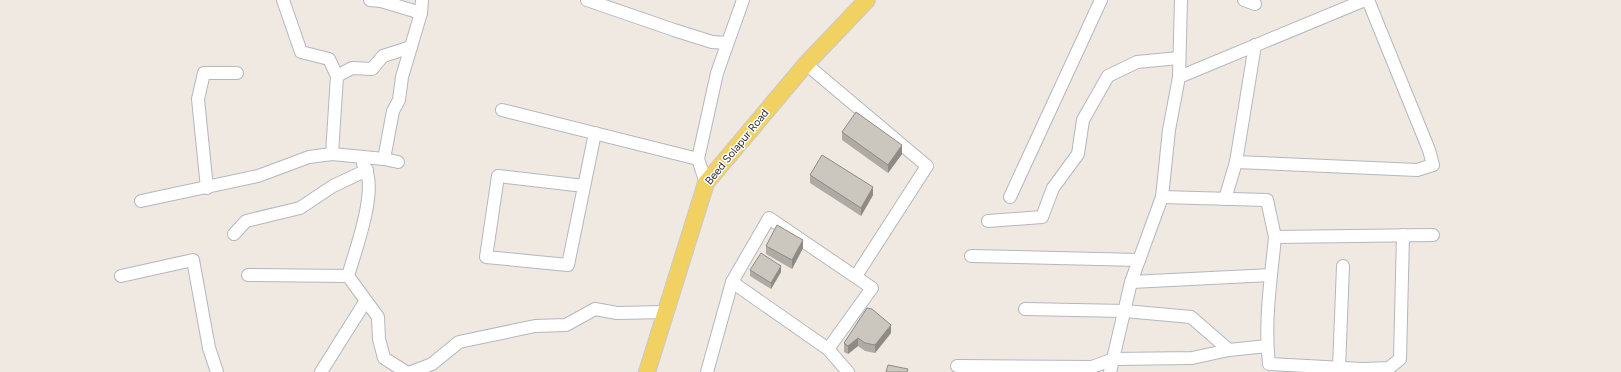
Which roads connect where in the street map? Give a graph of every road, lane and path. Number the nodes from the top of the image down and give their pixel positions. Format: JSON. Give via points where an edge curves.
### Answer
{"nodes":[{"id":1,"x":283,"y":0,"type":"edge"},
{"id":2,"x":370,"y":0,"type":"edge"},
{"id":3,"x":422,"y":0,"type":"edge"},
{"id":4,"x":587,"y":0,"type":"edge"},
{"id":5,"x":743,"y":0,"type":"edge"},
{"id":6,"x":867,"y":0,"type":"edge"},
{"id":7,"x":1101,"y":0,"type":"edge"},
{"id":8,"x":1181,"y":0,"type":"edge"},
{"id":9,"x":1367,"y":0,"type":"edge"},
{"id":10,"x":421,"y":13,"type":"junction"},
{"id":11,"x":727,"y":43,"type":"junction"},
{"id":12,"x":1255,"y":45,"type":"junction"},
{"id":13,"x":411,"y":47,"type":"junction"},
{"id":14,"x":1179,"y":58,"type":"junction"},
{"id":15,"x":806,"y":64,"type":"junction"},
{"id":16,"x":237,"y":73,"type":"dead end"},
{"id":17,"x":337,"y":76,"type":"junction"},
{"id":18,"x":1179,"y":77,"type":"junction"},
{"id":19,"x":502,"y":110,"type":"dead end"},
{"id":20,"x":595,"y":133,"type":"junction"},
{"id":21,"x":332,"y":154,"type":"junction"},
{"id":22,"x":356,"y":155,"type":"junction"},
{"id":23,"x":384,"y":159,"type":"junction"},
{"id":24,"x":698,"y":159,"type":"junction"},
{"id":25,"x":398,"y":162,"type":"dead end"},
{"id":26,"x":1236,"y":162,"type":"junction"},
{"id":27,"x":368,"y":170,"type":"junction"},
{"id":28,"x":706,"y":183,"type":"junction"},
{"id":29,"x":584,"y":186,"type":"junction"},
{"id":30,"x":207,"y":188,"type":"junction"},
{"id":31,"x":1010,"y":197,"type":"dead end"},
{"id":32,"x":1162,"y":197,"type":"junction"},
{"id":33,"x":1225,"y":199,"type":"junction"},
{"id":34,"x":141,"y":201,"type":"dead end"},
{"id":35,"x":988,"y":221,"type":"dead end"},
{"id":36,"x":234,"y":234,"type":"dead end"},
{"id":37,"x":1433,"y":235,"type":"dead end"},
{"id":38,"x":1403,"y":236,"type":"junction"},
{"id":39,"x":1275,"y":237,"type":"junction"},
{"id":40,"x":971,"y":256,"type":"dead end"},
{"id":41,"x":1139,"y":260,"type":"junction"},
{"id":42,"x":1343,"y":266,"type":"dead end"},
{"id":43,"x":248,"y":275,"type":"dead end"},
{"id":44,"x":1271,"y":275,"type":"junction"},
{"id":45,"x":121,"y":276,"type":"dead end"},
{"id":46,"x":348,"y":276,"type":"junction"},
{"id":47,"x":856,"y":276,"type":"junction"},
{"id":48,"x":732,"y":282,"type":"junction"},
{"id":49,"x":1131,"y":282,"type":"junction"},
{"id":50,"x":366,"y":302,"type":"junction"},
{"id":51,"x":1025,"y":309,"type":"dead end"},
{"id":52,"x":1125,"y":311,"type":"junction"},
{"id":53,"x":665,"y":312,"type":"junction"},
{"id":54,"x":1267,"y":346,"type":"junction"},
{"id":55,"x":828,"y":349,"type":"junction"},
{"id":56,"x":1229,"y":350,"type":"junction"},
{"id":57,"x":1114,"y":359,"type":"junction"},
{"id":58,"x":957,"y":366,"type":"dead end"},
{"id":59,"x":1339,"y":368,"type":"junction"},
{"id":60,"x":218,"y":372,"type":"edge"},
{"id":61,"x":321,"y":372,"type":"edge"},
{"id":62,"x":406,"y":372,"type":"edge"},
{"id":63,"x":411,"y":372,"type":"edge"},
{"id":64,"x":647,"y":372,"type":"edge"},
{"id":65,"x":707,"y":372,"type":"edge"},
{"id":66,"x":848,"y":372,"type":"edge"},
{"id":67,"x":1110,"y":372,"type":"edge"}],
"edges":[{"from":1,"to":17,"type":"street","via":[[300,52],[329,59]]},
{"from":2,"to":10,"type":"street"},
{"from":3,"to":10,"type":"street"},
{"from":4,"to":11,"type":"street","via":[[712,42]]},
{"from":5,"to":11,"type":"street"},
{"from":6,"to":15,"type":"main road","name":"Beed Solapur Road"},
{"from":7,"to":31,"type":"street"},
{"from":8,"to":14,"type":"street"},
{"from":9,"to":12,"type":"street"},
{"from":9,"to":26,"type":"street","via":[[1433,165],[1417,170]]},
{"from":10,"to":13,"type":"street"},
{"from":11,"to":24,"type":"street","via":[[717,72]]},
{"from":12,"to":18,"type":"street"},
{"from":12,"to":26,"type":"street"},
{"from":13,"to":17,"type":"street","via":[[383,56],[372,69],[352,68]]},
{"from":13,"to":23,"type":"street"},
{"from":14,"to":18,"type":"street"},
{"from":14,"to":35,"type":"street","via":[[1137,62],[1108,76],[1083,120],[1078,154],[1053,188],[1042,217]]},
{"from":15,"to":28,"type":"main road","name":"Beed Solapur Road"},
{"from":15,"to":47,"type":"street","via":[[927,166]]},
{"from":16,"to":30,"type":"street","via":[[204,73],[198,99]]},
{"from":17,"to":21,"type":"street"},
{"from":18,"to":32,"type":"street","via":[[1169,130]]},
{"from":19,"to":20,"type":"street"},
{"from":20,"to":24,"type":"street"},
{"from":20,"to":29,"type":"street"},
{"from":21,"to":22,"type":"street"},
{"from":21,"to":30,"type":"street","via":[[308,157],[258,176]]},
{"from":22,"to":23,"type":"street"},
{"from":22,"to":27,"type":"street"},
{"from":23,"to":25,"type":"street"},
{"from":24,"to":28,"type":"street"},
{"from":26,"to":33,"type":"street"},
{"from":27,"to":36,"type":"street","via":[[333,186],[300,208],[246,221]]},
{"from":27,"to":46,"type":"street","via":[[370,199]]},
{"from":28,"to":53,"type":"main road","name":"Beed Solapur Road"},
{"from":29,"to":29,"type":"street","via":[[568,265],[486,257],[498,176]]},
{"from":30,"to":34,"type":"street"},
{"from":32,"to":33,"type":"street"},
{"from":32,"to":41,"type":"street"},
{"from":33,"to":39,"type":"street","via":[[1267,200]]},
{"from":37,"to":38,"type":"street"},
{"from":38,"to":39,"type":"street"},
{"from":38,"to":59,"type":"street","via":[[1400,359],[1389,368]]},
{"from":39,"to":44,"type":"street"},
{"from":40,"to":41,"type":"street"},
{"from":41,"to":49,"type":"street"},
{"from":42,"to":59,"type":"street"},
{"from":43,"to":46,"type":"street"},
{"from":44,"to":49,"type":"street"},
{"from":44,"to":54,"type":"street"},
{"from":45,"to":60,"type":"street","via":[[193,260],[208,348]]},
{"from":46,"to":50,"type":"street"},
{"from":47,"to":48,"type":"street","via":[[769,218]]},
{"from":47,"to":55,"type":"street","via":[[872,288]]},
{"from":48,"to":55,"type":"street"},
{"from":48,"to":65,"type":"street"},
{"from":49,"to":52,"type":"street"},
{"from":50,"to":61,"type":"street"},
{"from":50,"to":62,"type":"street","via":[[378,317],[379,339],[384,358]]},
{"from":51,"to":52,"type":"street"},
{"from":52,"to":56,"type":"street","via":[[1191,317]]},
{"from":52,"to":57,"type":"street"},
{"from":53,"to":63,"type":"street","via":[[617,312],[595,309],[566,325],[535,326],[459,342],[432,364]]},
{"from":53,"to":64,"type":"main road","name":"Beed Solapur Road"},
{"from":54,"to":56,"type":"street"},
{"from":54,"to":59,"type":"street","via":[[1269,364]]},
{"from":55,"to":66,"type":"street"},
{"from":56,"to":57,"type":"street","via":[[1192,358]]},
{"from":57,"to":58,"type":"street","via":[[1092,367]]},
{"from":57,"to":67,"type":"street"}]}
